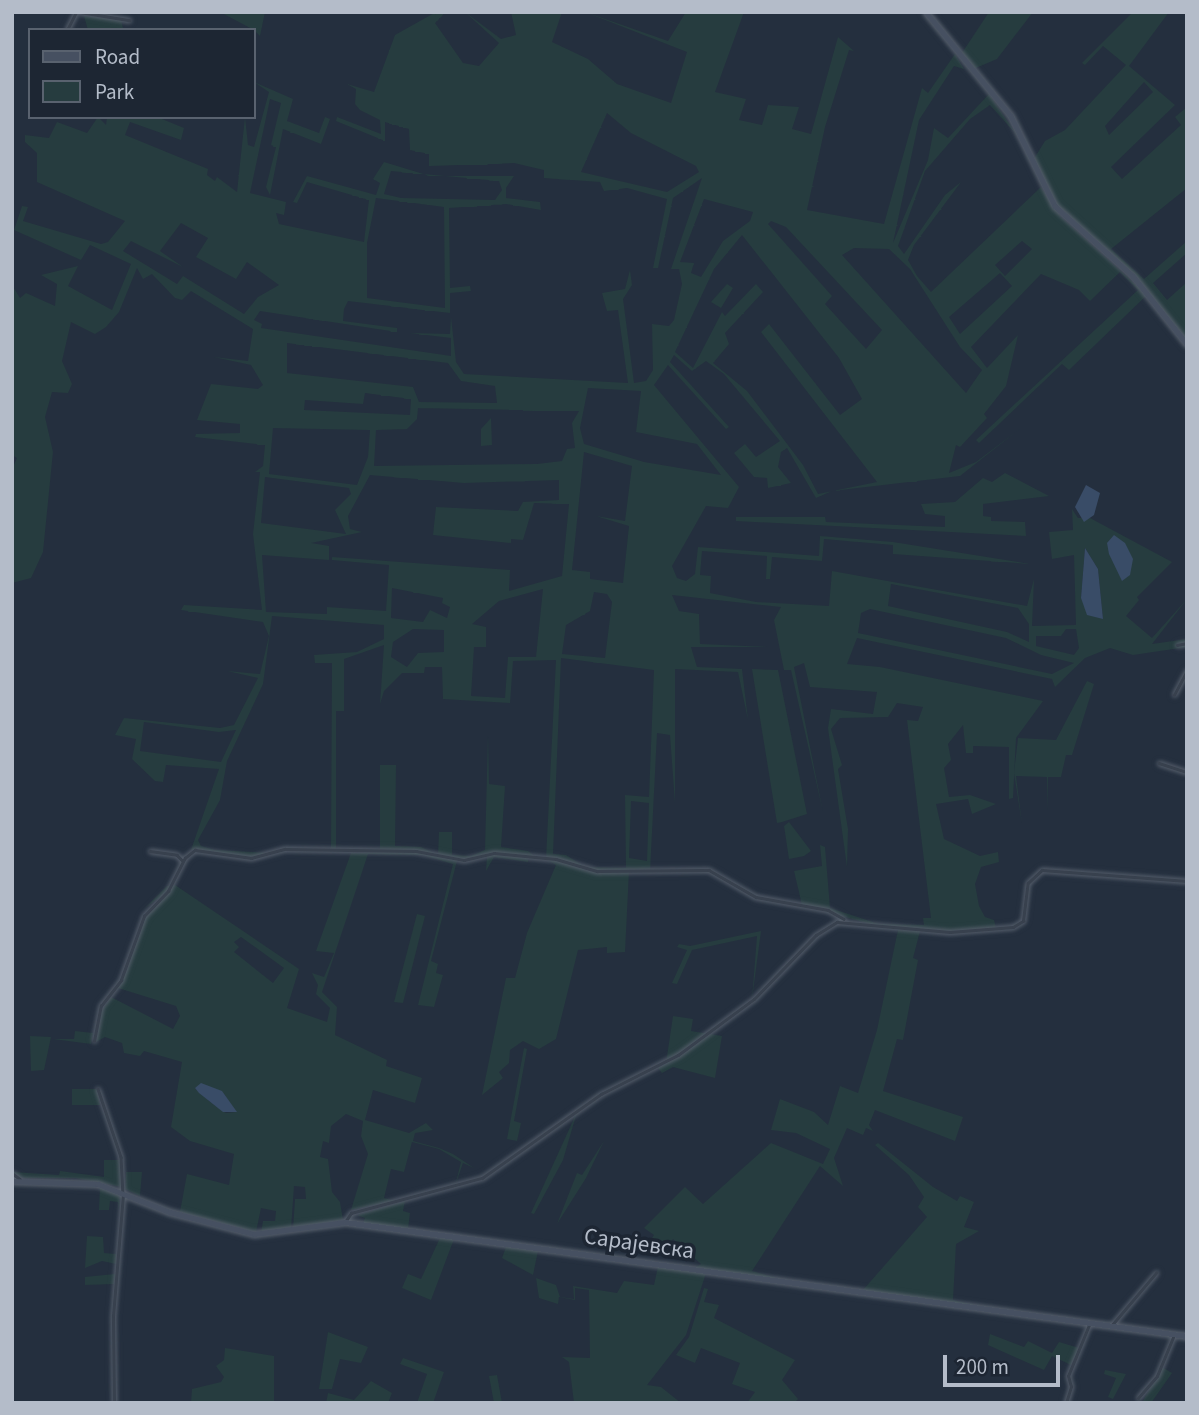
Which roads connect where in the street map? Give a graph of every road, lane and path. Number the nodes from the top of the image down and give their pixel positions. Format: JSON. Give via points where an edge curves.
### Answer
{"nodes":[{"id":1,"x":78,"y":12,"type":"edge"},
{"id":2,"x":926,"y":12,"type":"edge"},
{"id":3,"x":129,"y":20,"type":"dead end"},
{"id":4,"x":68,"y":28,"type":"edge"},
{"id":5,"x":1187,"y":344,"type":"edge"},
{"id":6,"x":1187,"y":643,"type":"edge"},
{"id":7,"x":1177,"y":645,"type":"dead end"},
{"id":8,"x":1187,"y":671,"type":"edge"},
{"id":9,"x":1174,"y":695,"type":"dead end"},
{"id":10,"x":1158,"y":763,"type":"dead end"},
{"id":11,"x":1187,"y":772,"type":"edge"},
{"id":12,"x":150,"y":851,"type":"dead end"},
{"id":13,"x":183,"y":863,"type":"junction"},
{"id":14,"x":1187,"y":881,"type":"edge"},
{"id":15,"x":844,"y":919,"type":"junction"},
{"id":16,"x":94,"y":1041,"type":"dead end"},
{"id":17,"x":98,"y":1089,"type":"dead end"},
{"id":18,"x":12,"y":1173,"type":"edge"},
{"id":19,"x":20,"y":1179,"type":"junction"},
{"id":20,"x":12,"y":1181,"type":"edge"},
{"id":21,"x":123,"y":1191,"type":"junction"},
{"id":22,"x":345,"y":1222,"type":"junction"},
{"id":23,"x":1156,"y":1273,"type":"dead end"},
{"id":24,"x":1089,"y":1322,"type":"junction"},
{"id":25,"x":1111,"y":1326,"type":"junction"},
{"id":26,"x":1174,"y":1335,"type":"junction"},
{"id":27,"x":1187,"y":1336,"type":"edge"},
{"id":28,"x":1138,"y":1398,"type":"dead end"},
{"id":29,"x":114,"y":1403,"type":"edge"},
{"id":30,"x":1066,"y":1403,"type":"edge"}],
"edges":[{"from":1,"to":3,"type":"street"},
{"from":1,"to":4,"type":"street"},
{"from":2,"to":5,"type":"main road","via":[[969,71],[1004,107],[1055,206],[1146,289]]},
{"from":6,"to":7,"type":"street"},
{"from":8,"to":9,"type":"street"},
{"from":10,"to":11,"type":"street"},
{"from":12,"to":13,"type":"street","via":[[177,855]]},
{"from":13,"to":15,"type":"street","via":[[198,849],[251,858],[285,849],[416,850],[464,860],[489,853],[548,858],[605,871],[709,870],[756,897],[828,910]]},
{"from":13,"to":16,"type":"street","via":[[173,886],[141,922],[121,980],[101,1006]]},
{"from":14,"to":15,"type":"street","via":[[1038,872],[1027,886],[1023,921],[1013,927],[963,932],[886,929]]},
{"from":15,"to":22,"type":"street","via":[[816,934],[765,989],[678,1055],[601,1094],[473,1182],[351,1213]]},
{"from":17,"to":21,"type":"street","via":[[124,1168]]},
{"from":18,"to":19,"type":"street"},
{"from":19,"to":20,"type":"main road","name":"Сарајевска"},
{"from":19,"to":21,"type":"main road","name":"Сарајевска","via":[[89,1182]]},
{"from":21,"to":22,"type":"main road","name":"Сарајевска","via":[[170,1212],[254,1234]]},
{"from":21,"to":29,"type":"street","via":[[113,1316]]},
{"from":22,"to":24,"type":"main road","name":"Сарајевска"},
{"from":23,"to":25,"type":"street"},
{"from":24,"to":25,"type":"main road","name":"Сарајевска"},
{"from":24,"to":30,"type":"street","via":[[1068,1376],[1072,1387]]},
{"from":25,"to":26,"type":"main road","name":"Сарајевска"},
{"from":26,"to":27,"type":"main road","name":"Сарајевска"},
{"from":26,"to":28,"type":"street","via":[[1157,1376]]}]}
